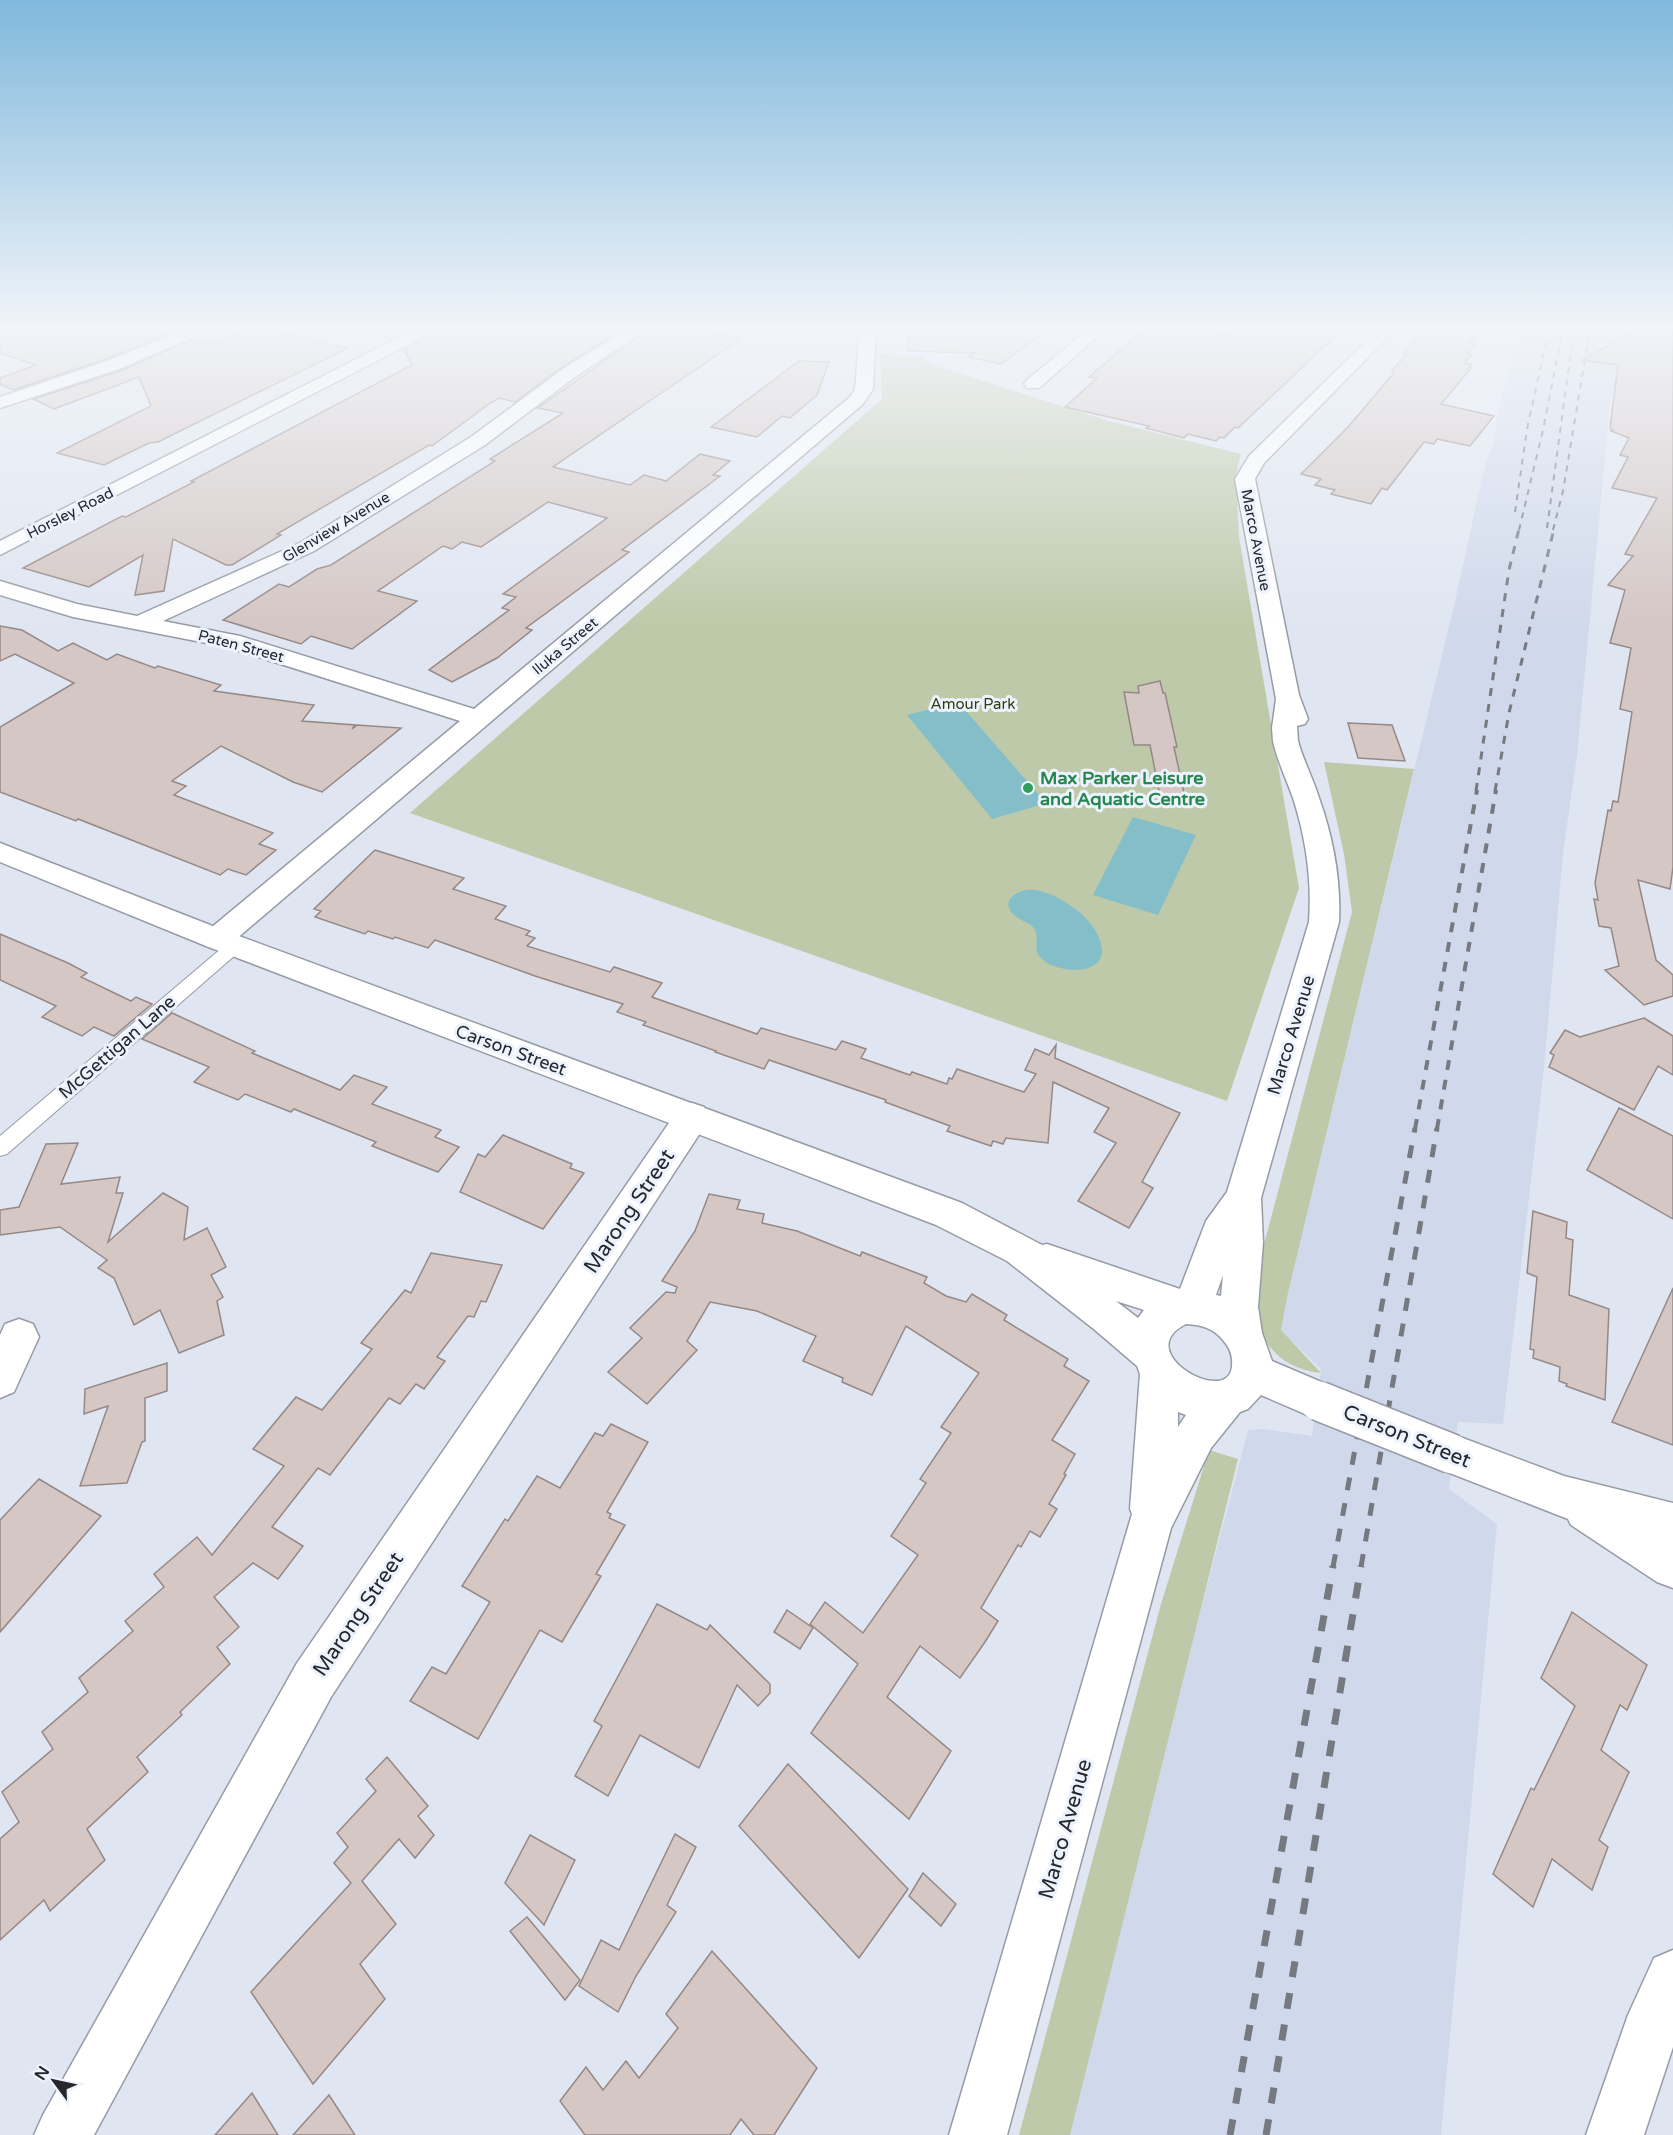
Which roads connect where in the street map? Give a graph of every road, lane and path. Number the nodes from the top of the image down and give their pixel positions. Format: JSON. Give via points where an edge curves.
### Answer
{"nodes":[{"id":1,"x":234,"y":429,"type":"edge"},
{"id":2,"x":495,"y":429,"type":"edge"},
{"id":3,"x":822,"y":429,"type":"edge"},
{"id":4,"x":1288,"y":429,"type":"edge"},
{"id":5,"x":0,"y":549,"type":"edge"},
{"id":6,"x":0,"y":588,"type":"edge"},
{"id":7,"x":140,"y":623,"type":"junction"},
{"id":8,"x":479,"y":718,"type":"junction"},
{"id":9,"x":0,"y":852,"type":"edge"},
{"id":10,"x":226,"y":943,"type":"junction"},
{"id":11,"x":692,"y":1117,"type":"junction"},
{"id":12,"x":0,"y":1148,"type":"edge"},
{"id":13,"x":1243,"y":1198,"type":"junction"},
{"id":14,"x":1020,"y":1250,"type":"junction"},
{"id":15,"x":1188,"y":1307,"type":"junction"},
{"id":16,"x":1243,"y":1334,"type":"junction"},
{"id":17,"x":20,"y":1336,"type":"dead end"},
{"id":18,"x":1155,"y":1364,"type":"junction"},
{"id":19,"x":0,"y":1379,"type":"edge"},
{"id":20,"x":1238,"y":1385,"type":"junction"},
{"id":21,"x":1564,"y":1497,"type":"junction"},
{"id":22,"x":1151,"y":1522,"type":"junction"},
{"id":23,"x":1673,"y":1525,"type":"edge"},
{"id":24,"x":1673,"y":1566,"type":"edge"},
{"id":25,"x":1673,"y":1977,"type":"edge"},
{"id":26,"x":63,"y":2135,"type":"edge"},
{"id":27,"x":978,"y":2135,"type":"edge"},
{"id":28,"x":1616,"y":2135,"type":"edge"}],
"edges":[{"from":1,"to":5,"type":"street","name":"Horsley Road"},
{"from":2,"to":7,"type":"street","name":"Glenview Avenue","via":[[307,547]]},
{"from":3,"to":8,"type":"street","name":"Iluka Street"},
{"from":4,"to":13,"type":"street","name":"Marco Avenue","via":[[1246,475],[1288,699],[1284,731],[1307,800],[1324,873],[1326,908]]},
{"from":6,"to":7,"type":"street","name":"Paten Street","via":[[61,607]]},
{"from":7,"to":8,"type":"street","name":"Paten Street","via":[[245,645]]},
{"from":8,"to":10,"type":"street","name":"Iluka Street"},
{"from":9,"to":10,"type":"street","name":"Carson Street"},
{"from":10,"to":11,"type":"street","name":"Carson Street"},
{"from":10,"to":12,"type":"lane","name":"McGettigan Lane"},
{"from":11,"to":14,"type":"street","name":"Carson Street","via":[[917,1201]]},
{"from":11,"to":26,"type":"street","name":"Marong Street","via":[[314,1680]]},
{"from":13,"to":15,"type":"street","name":"Marco Avenue","via":[[1219,1233]]},
{"from":13,"to":16,"type":"street","name":"Marco Avenue","via":[[1239,1307]]},
{"from":14,"to":15,"type":"street","name":"Carson Street"},
{"from":14,"to":18,"type":"street","name":"Carson Street","via":[[1109,1318]]},
{"from":15,"to":16,"type":"street","via":[[1218,1313]]},
{"from":15,"to":18,"type":"street","via":[[1163,1316],[1156,1323],[1149,1342]]},
{"from":16,"to":20,"type":"street","via":[[1252,1353]]},
{"from":17,"to":19,"type":"street"},
{"from":18,"to":20,"type":"street","via":[[1179,1391],[1191,1397],[1203,1400]]},
{"from":18,"to":22,"type":"street","name":"Marco Avenue"},
{"from":20,"to":21,"type":"street","name":"Carson Street","bridge":true,"via":[[1319,1401]]},
{"from":20,"to":22,"type":"street","name":"Marco Avenue","via":[[1196,1434]]},
{"from":21,"to":23,"type":"street","name":"Carson Street"},
{"from":21,"to":24,"type":"street","name":"Carson Street"},
{"from":22,"to":27,"type":"street","name":"Marco Avenue"},
{"from":25,"to":28,"type":"street","via":[[1656,2015]]}]}
